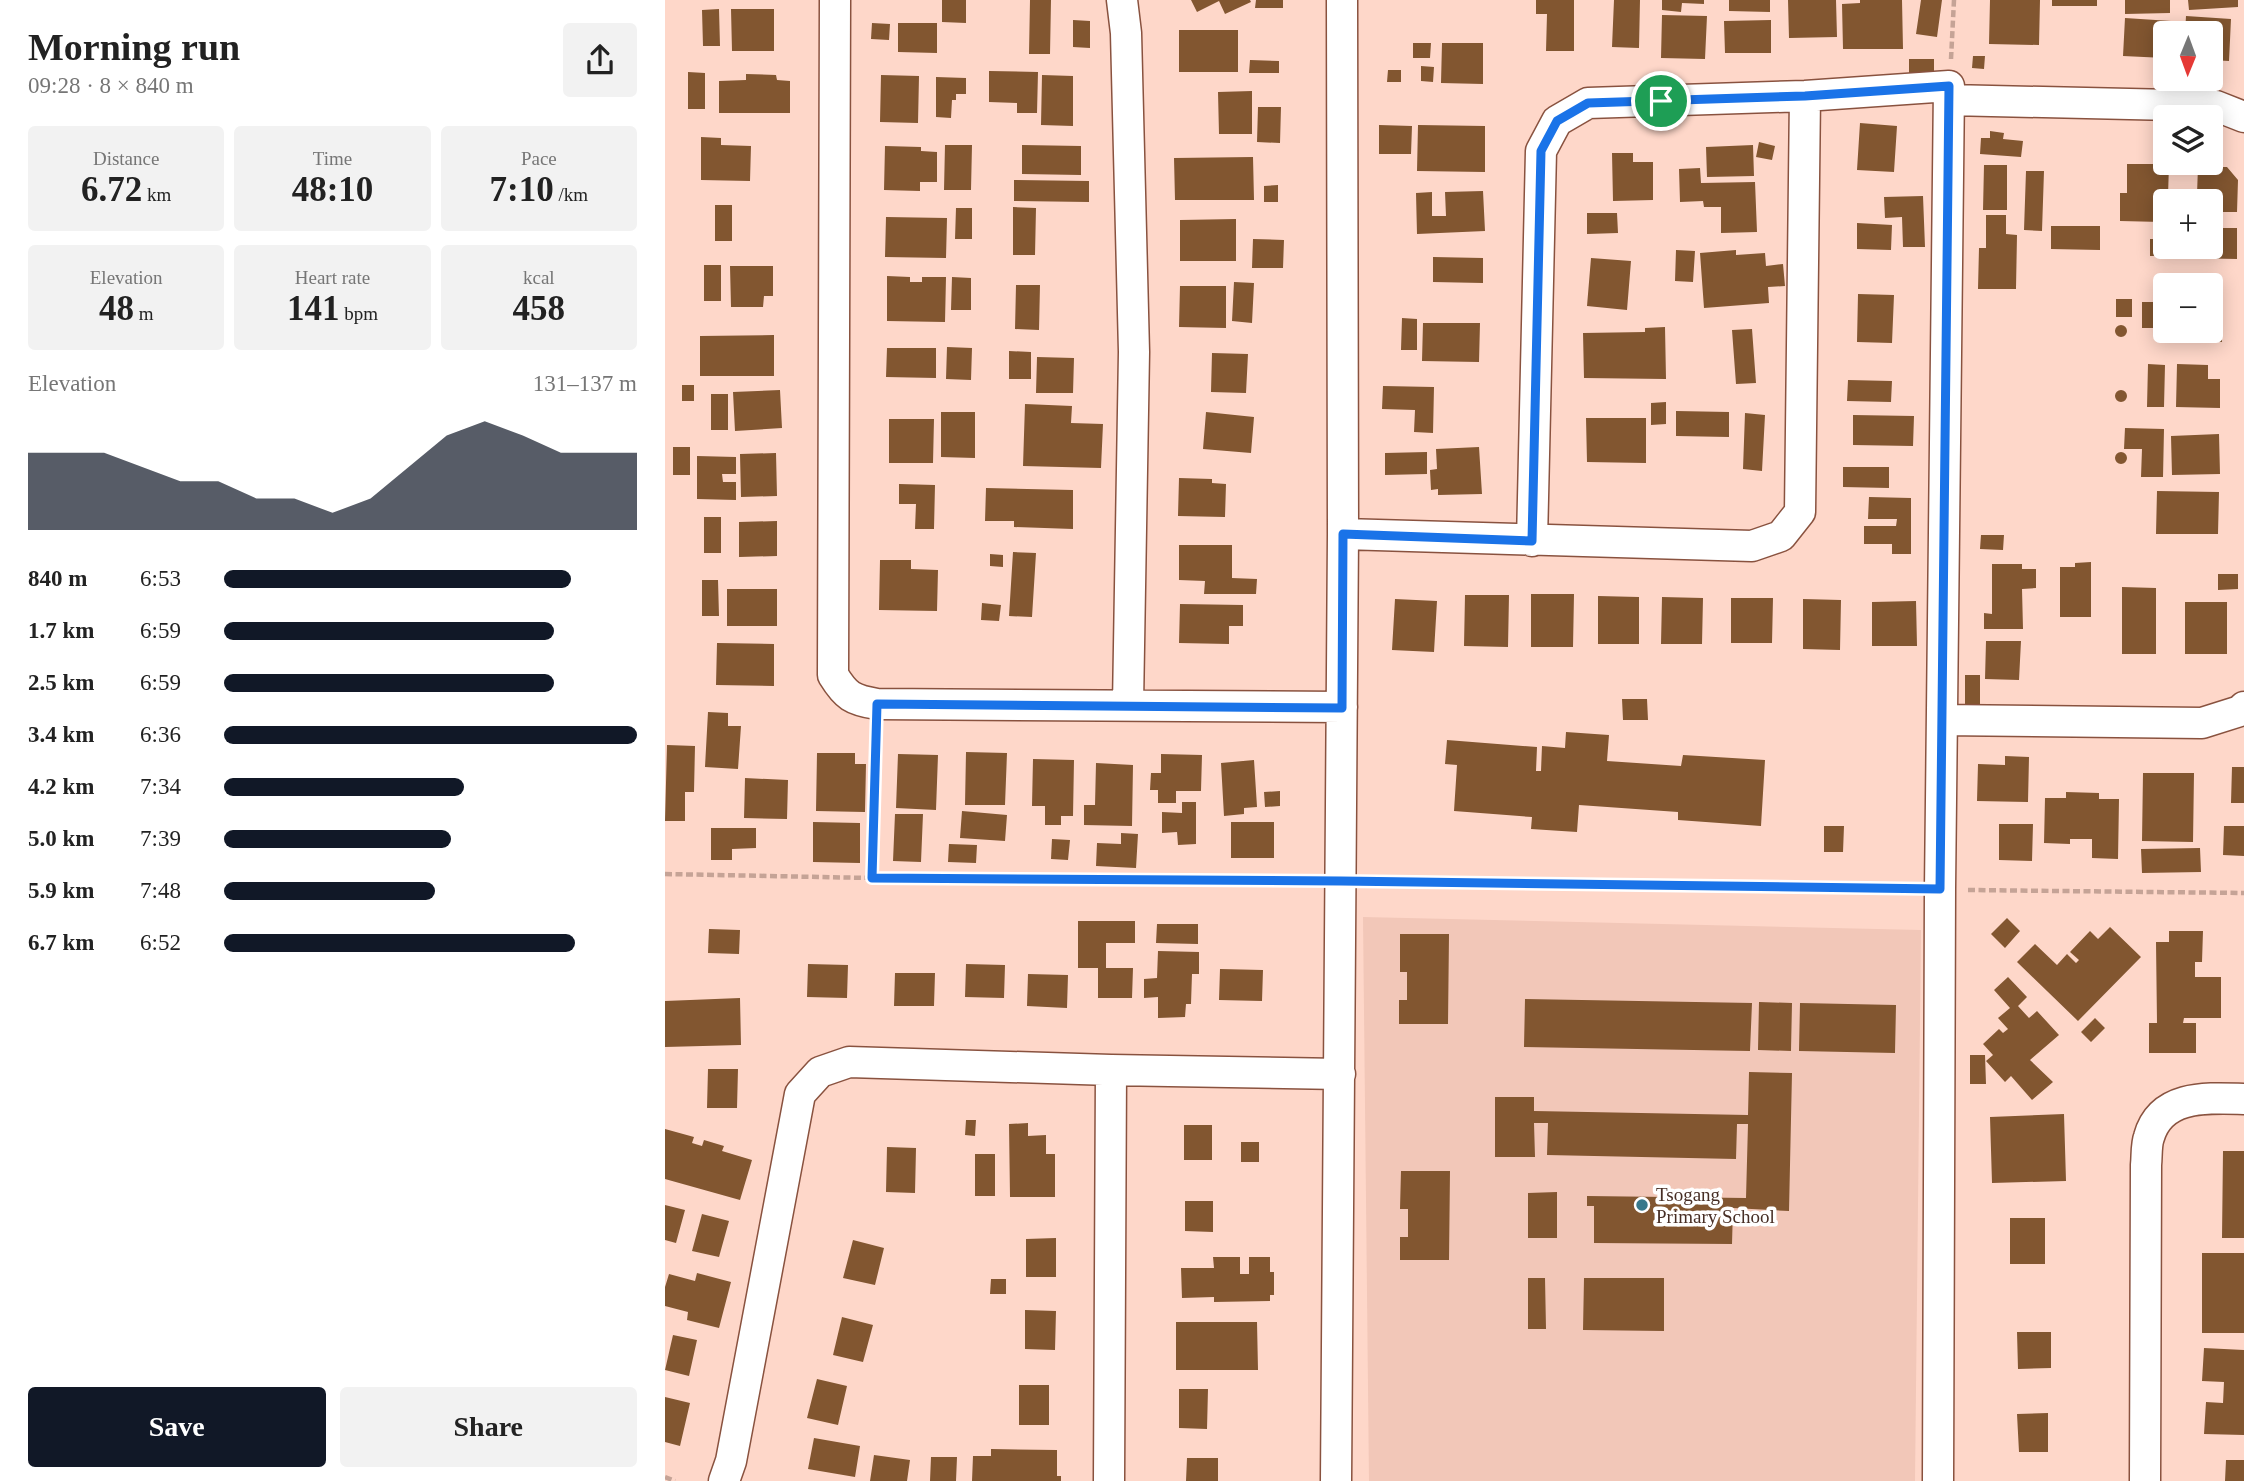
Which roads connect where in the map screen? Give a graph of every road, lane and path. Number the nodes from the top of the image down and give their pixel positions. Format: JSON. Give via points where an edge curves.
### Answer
{"nodes":[{"id":1,"x":835,"y":0,"type":"edge"},
{"id":2,"x":1122,"y":0,"type":"edge"},
{"id":3,"x":1342,"y":0,"type":"edge"},
{"id":4,"x":1954,"y":0,"type":"edge"},
{"id":5,"x":1949,"y":93,"type":"junction"},
{"id":6,"x":1805,"y":96,"type":"junction"},
{"id":7,"x":2244,"y":117,"type":"edge"},
{"id":8,"x":1343,"y":534,"type":"junction"},
{"id":9,"x":1532,"y":541,"type":"junction"},
{"id":10,"x":877,"y":704,"type":"junction"},
{"id":11,"x":1128,"y":705,"type":"junction"},
{"id":12,"x":2244,"y":707,"type":"edge"},
{"id":13,"x":1342,"y":708,"type":"junction"},
{"id":14,"x":1942,"y":720,"type":"junction"},
{"id":15,"x":665,"y":874,"type":"edge"},
{"id":16,"x":872,"y":878,"type":"junction"},
{"id":17,"x":1341,"y":881,"type":"junction"},
{"id":18,"x":1940,"y":889,"type":"junction"},
{"id":19,"x":2244,"y":893,"type":"edge"},
{"id":20,"x":1111,"y":1070,"type":"junction"},
{"id":21,"x":1340,"y":1074,"type":"junction"},
{"id":22,"x":2244,"y":1099,"type":"edge"},
{"id":23,"x":665,"y":1477,"type":"edge"},
{"id":24,"x":732,"y":1478,"type":"edge"},
{"id":25,"x":675,"y":1481,"type":"edge"},
{"id":26,"x":1109,"y":1481,"type":"edge"},
{"id":27,"x":1336,"y":1481,"type":"edge"},
{"id":28,"x":1938,"y":1481,"type":"edge"},
{"id":29,"x":2145,"y":1481,"type":"edge"}],
"edges":[{"from":1,"to":10,"type":"street","via":[[832,675],[844,694]]},
{"from":2,"to":11,"type":"street","via":[[1134,352]]},
{"from":3,"to":8,"type":"street"},
{"from":4,"to":5,"type":"path"},
{"from":5,"to":6,"type":"street"},
{"from":5,"to":7,"type":"street","via":[[2216,106]]},
{"from":5,"to":14,"type":"street"},
{"from":6,"to":9,"type":"street","via":[[1588,103],[1557,121],[1541,151]]},
{"from":6,"to":9,"type":"street","via":[[1800,512],[1781,536],[1752,546]]},
{"from":8,"to":9,"type":"street"},
{"from":8,"to":13,"type":"street"},
{"from":10,"to":11,"type":"street"},
{"from":10,"to":16,"type":"path"},
{"from":11,"to":13,"type":"street"},
{"from":12,"to":14,"type":"street","via":[[2202,723]]},
{"from":13,"to":17,"type":"street"},
{"from":14,"to":18,"type":"street"},
{"from":15,"to":16,"type":"path"},
{"from":16,"to":17,"type":"path"},
{"from":17,"to":18,"type":"path"},
{"from":17,"to":21,"type":"street"},
{"from":18,"to":19,"type":"path"},
{"from":18,"to":28,"type":"street"},
{"from":20,"to":21,"type":"street"},
{"from":20,"to":24,"type":"street","via":[[849,1062],[820,1072],[800,1094]]},
{"from":20,"to":26,"type":"street"},
{"from":21,"to":27,"type":"street"},
{"from":22,"to":29,"type":"street","via":[[2199,1098],[2175,1104],[2158,1118],[2148,1137]]},
{"from":23,"to":25,"type":"path"}]}
